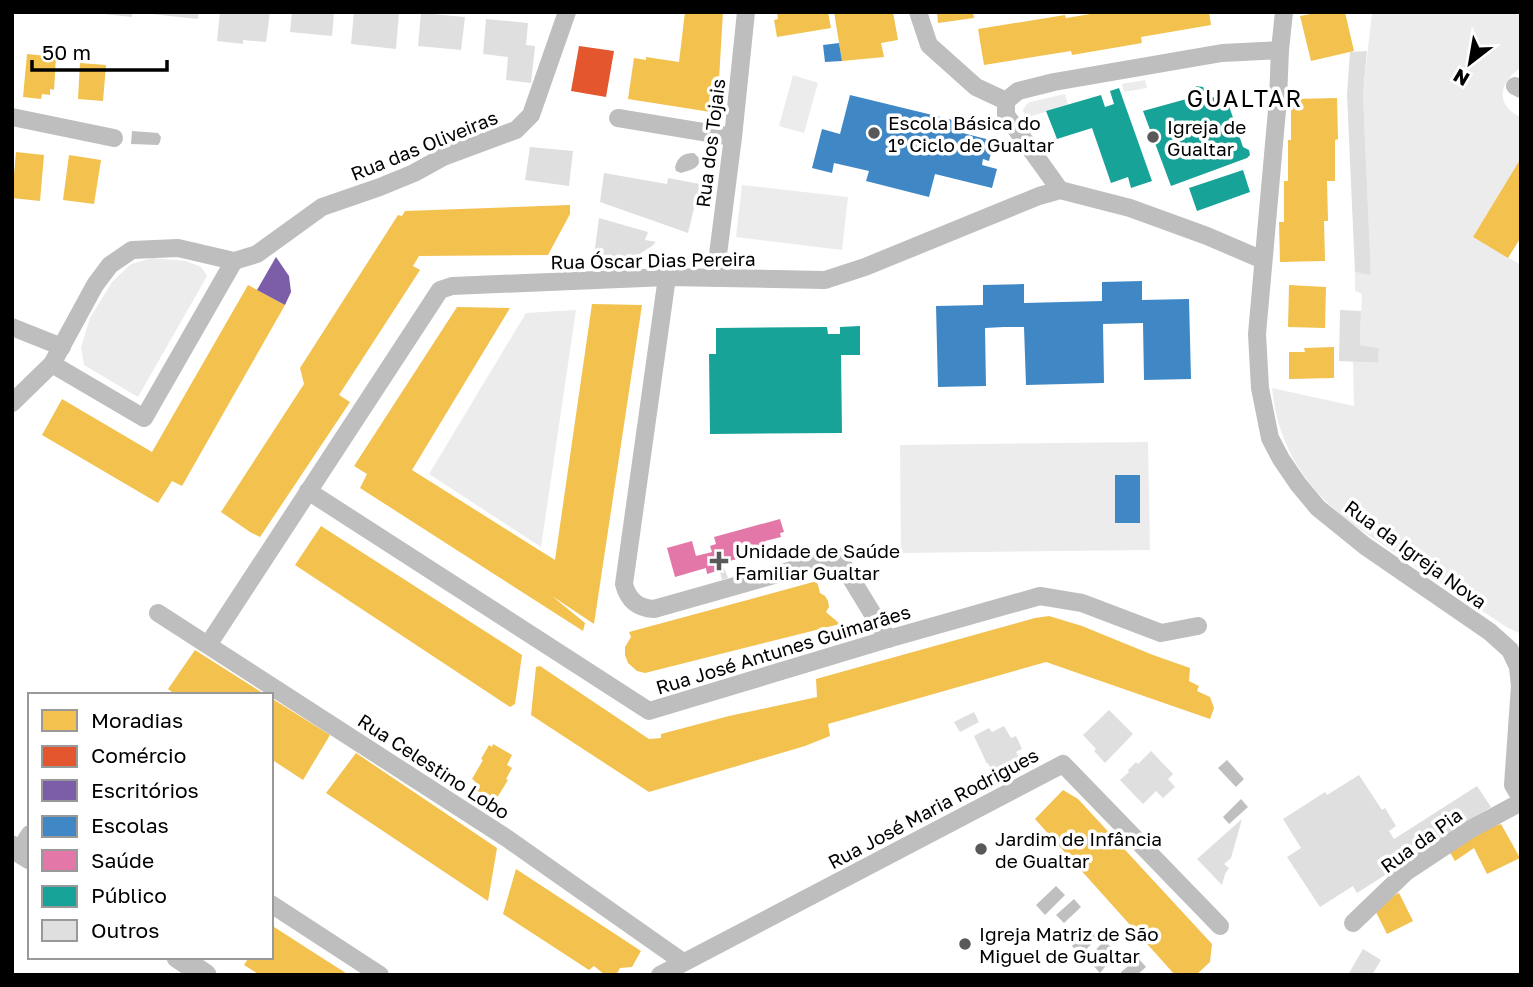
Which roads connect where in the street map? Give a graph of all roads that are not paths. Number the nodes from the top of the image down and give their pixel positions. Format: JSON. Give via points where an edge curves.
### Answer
{"nodes":[{"id":1,"x":567,"y":12,"type":"edge"},
{"id":2,"x":746,"y":12,"type":"edge"},
{"id":3,"x":918,"y":12,"type":"edge"},
{"id":4,"x":1284,"y":12,"type":"edge"},
{"id":5,"x":1280,"y":50,"type":"junction"},
{"id":6,"x":1006,"y":101,"type":"junction"},
{"id":7,"x":12,"y":117,"type":"edge"},
{"id":8,"x":618,"y":118,"type":"dead end"},
{"id":9,"x":733,"y":137,"type":"junction"},
{"id":10,"x":114,"y":138,"type":"dead end"},
{"id":11,"x":1060,"y":190,"type":"junction"},
{"id":12,"x":1263,"y":260,"type":"junction"},
{"id":13,"x":234,"y":261,"type":"junction"},
{"id":14,"x":667,"y":277,"type":"junction"},
{"id":15,"x":715,"y":278,"type":"junction"},
{"id":16,"x":12,"y":327,"type":"edge"},
{"id":17,"x":62,"y":347,"type":"junction"},
{"id":18,"x":52,"y":365,"type":"junction"},
{"id":19,"x":12,"y":403,"type":"edge"},
{"id":20,"x":308,"y":491,"type":"junction"},
{"id":21,"x":158,"y":613,"type":"dead end"},
{"id":22,"x":1198,"y":626,"type":"dead end"},
{"id":23,"x":888,"y":639,"type":"junction"},
{"id":24,"x":208,"y":645,"type":"junction"},
{"id":25,"x":1521,"y":800,"type":"edge"},
{"id":26,"x":273,"y":905,"type":"edge"},
{"id":27,"x":1353,"y":923,"type":"dead end"},
{"id":28,"x":1220,"y":926,"type":"dead end"},
{"id":29,"x":181,"y":959,"type":"edge"},
{"id":30,"x":682,"y":962,"type":"junction"},
{"id":31,"x":205,"y":975,"type":"edge"},
{"id":32,"x":380,"y":975,"type":"edge"},
{"id":33,"x":660,"y":975,"type":"edge"}],
"edges":[{"from":1,"to":13,"type":"street","name":"Rua das Oliveiras","via":[[531,115],[516,131],[322,207],[257,254]]},
{"from":2,"to":9,"type":"street","name":"Rua dos Tojais"},
{"from":3,"to":6,"type":"street","via":[[929,45],[976,87]]},
{"from":4,"to":5,"type":"street","name":"Rua da Igreja Nova"},
{"from":5,"to":6,"type":"street","via":[[1222,54],[1054,82],[1018,91]]},
{"from":5,"to":12,"type":"street","name":"Rua da Igreja Nova"},
{"from":6,"to":11,"type":"street","via":[[1006,116]]},
{"from":7,"to":10,"type":"street"},
{"from":8,"to":9,"type":"street"},
{"from":9,"to":15,"type":"street","name":"Rua dos Tojais"},
{"from":11,"to":12,"type":"street","via":[[1130,208]]},
{"from":11,"to":15,"type":"street","name":"Rua Óscar Dias Pereira","via":[[825,280]]},
{"from":12,"to":25,"type":"street","name":"Rua da Igreja Nova","via":[[1257,334],[1260,388],[1270,438],[1318,508],[1510,650],[1520,686],[1513,785]]},
{"from":13,"to":17,"type":"street","via":[[178,248],[132,250],[110,265],[95,285]]},
{"from":13,"to":18,"type":"street","via":[[144,418]]},
{"from":14,"to":15,"type":"street","name":"Rua Óscar Dias Pereira"},
{"from":14,"to":20,"type":"street","name":"Rua Óscar Dias Pereira","via":[[440,290]]},
{"from":14,"to":23,"type":"street","via":[[624,584],[629,597],[639,606],[654,609],[838,557]]},
{"from":16,"to":17,"type":"street"},
{"from":17,"to":18,"type":"street"},
{"from":18,"to":19,"type":"street"},
{"from":20,"to":23,"type":"street","name":"Rua José Antunes Guimarães","via":[[649,711]]},
{"from":20,"to":24,"type":"street","name":"Rua Óscar Dias Pereira"},
{"from":21,"to":24,"type":"street","name":"Rua Celestino Lobo"},
{"from":22,"to":23,"type":"street","name":"Rua José Antunes Guimarães","via":[[1161,633],[1082,603],[1040,596]]},
{"from":24,"to":30,"type":"street","name":"Rua Celestino Lobo","via":[[508,839]]},
{"from":25,"to":27,"type":"street","name":"Rua da Pia","via":[[1406,872]]},
{"from":26,"to":32,"type":"street"},
{"from":28,"to":30,"type":"street","name":"Rua José Maria Rodrigues","via":[[1063,764]]},
{"from":29,"to":31,"type":"street"},
{"from":30,"to":33,"type":"street","name":"Rua José Maria Rodrigues"}]}
